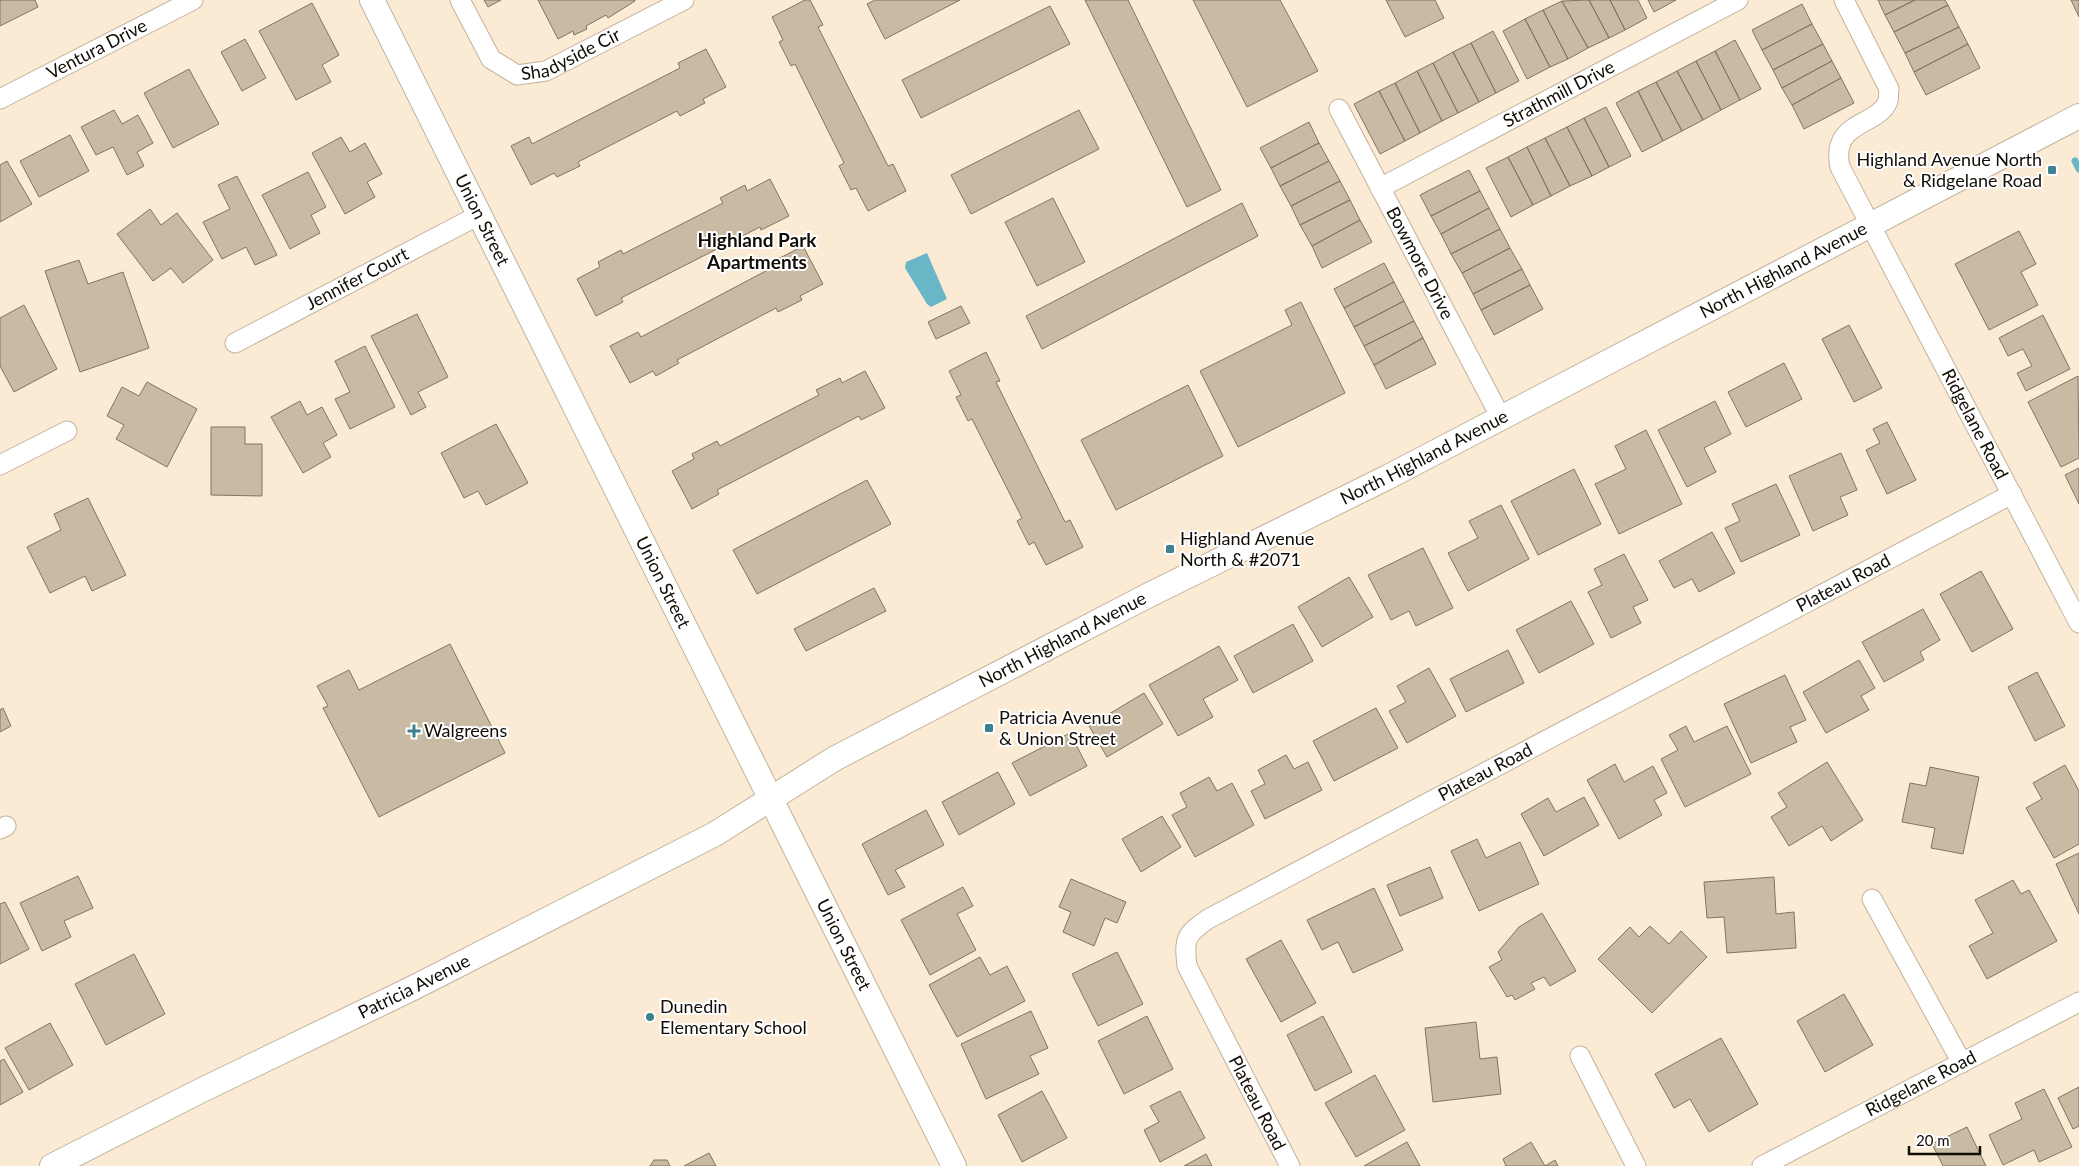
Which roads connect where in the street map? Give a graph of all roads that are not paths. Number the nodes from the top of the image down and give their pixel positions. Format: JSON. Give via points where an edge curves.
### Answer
{"nodes":[{"id":1,"x":192,"y":0,"type":"edge"},
{"id":2,"x":372,"y":0,"type":"edge"},
{"id":3,"x":460,"y":0,"type":"edge"},
{"id":4,"x":684,"y":0,"type":"edge"},
{"id":5,"x":1738,"y":0,"type":"edge"},
{"id":6,"x":1844,"y":0,"type":"edge"},
{"id":7,"x":0,"y":99,"type":"edge"},
{"id":8,"x":1339,"y":109,"type":"dead end"},
{"id":9,"x":2079,"y":116,"type":"edge"},
{"id":10,"x":1380,"y":188,"type":"junction"},
{"id":11,"x":479,"y":215,"type":"junction"},
{"id":12,"x":1870,"y":225,"type":"junction"},
{"id":13,"x":236,"y":343,"type":"dead end"},
{"id":14,"x":1500,"y":418,"type":"junction"},
{"id":15,"x":67,"y":431,"type":"dead end"},
{"id":16,"x":0,"y":465,"type":"edge"},
{"id":17,"x":2012,"y":494,"type":"junction"},
{"id":18,"x":2079,"y":623,"type":"edge"},
{"id":19,"x":771,"y":799,"type":"junction"},
{"id":20,"x":1872,"y":899,"type":"dead end"},
{"id":21,"x":2079,"y":1002,"type":"edge"},
{"id":22,"x":1580,"y":1056,"type":"dead end"},
{"id":23,"x":1962,"y":1063,"type":"junction"},
{"id":24,"x":52,"y":1166,"type":"edge"},
{"id":25,"x":954,"y":1166,"type":"edge"},
{"id":26,"x":1290,"y":1166,"type":"edge"},
{"id":27,"x":1636,"y":1166,"type":"edge"},
{"id":28,"x":1762,"y":1166,"type":"edge"}],
"edges":[{"from":1,"to":7,"type":"street","name":"Ventura Drive"},
{"from":2,"to":11,"type":"street","name":"Union Street"},
{"from":3,"to":4,"type":"street","name":"Shadyside Cir","via":[[491,59],[517,75],[546,71]]},
{"from":5,"to":10,"type":"street","name":"Strathmill Drive"},
{"from":6,"to":12,"type":"street","name":"Ridgelane Road","via":[[1889,89],[1888,102],[1881,110],[1844,136],[1838,158]]},
{"from":8,"to":10,"type":"street","name":"Bowmore Drive"},
{"from":9,"to":12,"type":"street","name":"North Highland Avenue"},
{"from":10,"to":14,"type":"street","name":"Bowmore Drive"},
{"from":11,"to":13,"type":"street","name":"Jennifer Court"},
{"from":11,"to":19,"type":"street","name":"Union Street"},
{"from":12,"to":14,"type":"street","name":"North Highland Avenue"},
{"from":12,"to":17,"type":"street","name":"Ridgelane Road"},
{"from":14,"to":19,"type":"street","name":"North Highland Avenue","via":[[834,759]]},
{"from":15,"to":16,"type":"street"},
{"from":17,"to":18,"type":"street","name":"Ridgelane Road"},
{"from":17,"to":26,"type":"street","name":"Plateau Road","via":[[1208,919],[1189,932],[1185,945],[1186,966]]},
{"from":19,"to":24,"type":"street","name":"Patricia Avenue","via":[[715,834],[439,975]]},
{"from":19,"to":25,"type":"street","name":"Union Street"},
{"from":20,"to":23,"type":"street"},
{"from":21,"to":23,"type":"street","name":"Ridgelane Road"},
{"from":22,"to":27,"type":"street"},
{"from":23,"to":28,"type":"street","name":"Ridgelane Road"}]}
